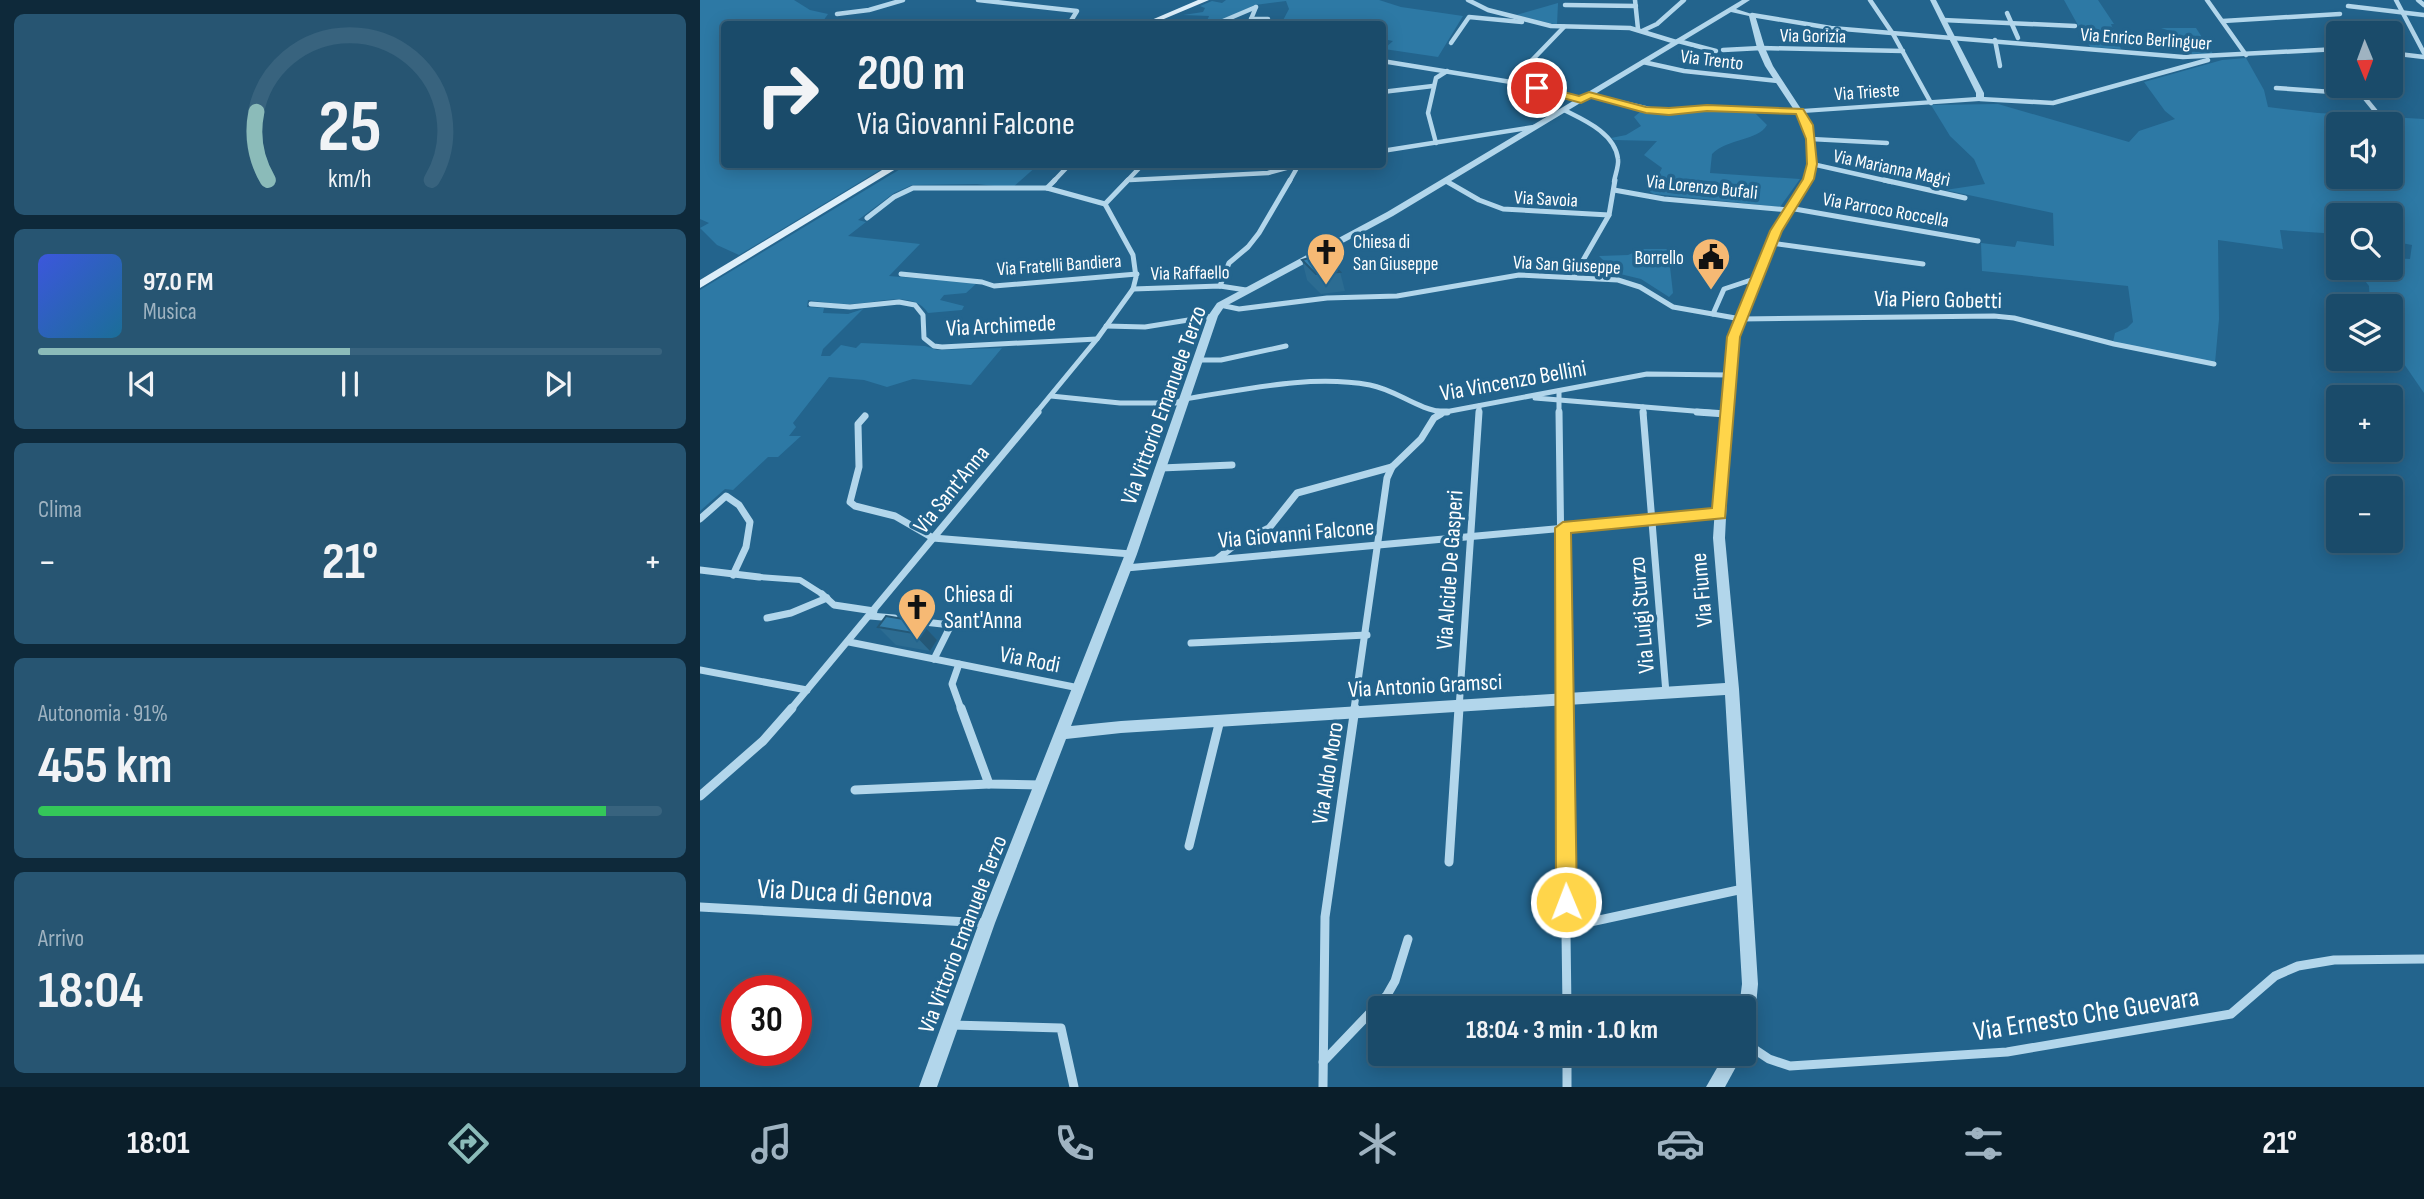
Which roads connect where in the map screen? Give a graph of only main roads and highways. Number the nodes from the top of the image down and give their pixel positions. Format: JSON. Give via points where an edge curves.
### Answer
{"nodes":[{"id":1,"x":1205,"y":0,"type":"edge"},
{"id":2,"x":1153,"y":21,"type":"edge"},
{"id":3,"x":893,"y":168,"type":"edge"},
{"id":4,"x":700,"y":285,"type":"edge"}],
"edges":[{"from":1,"to":2,"type":"main road"},
{"from":3,"to":4,"type":"main road"}]}
